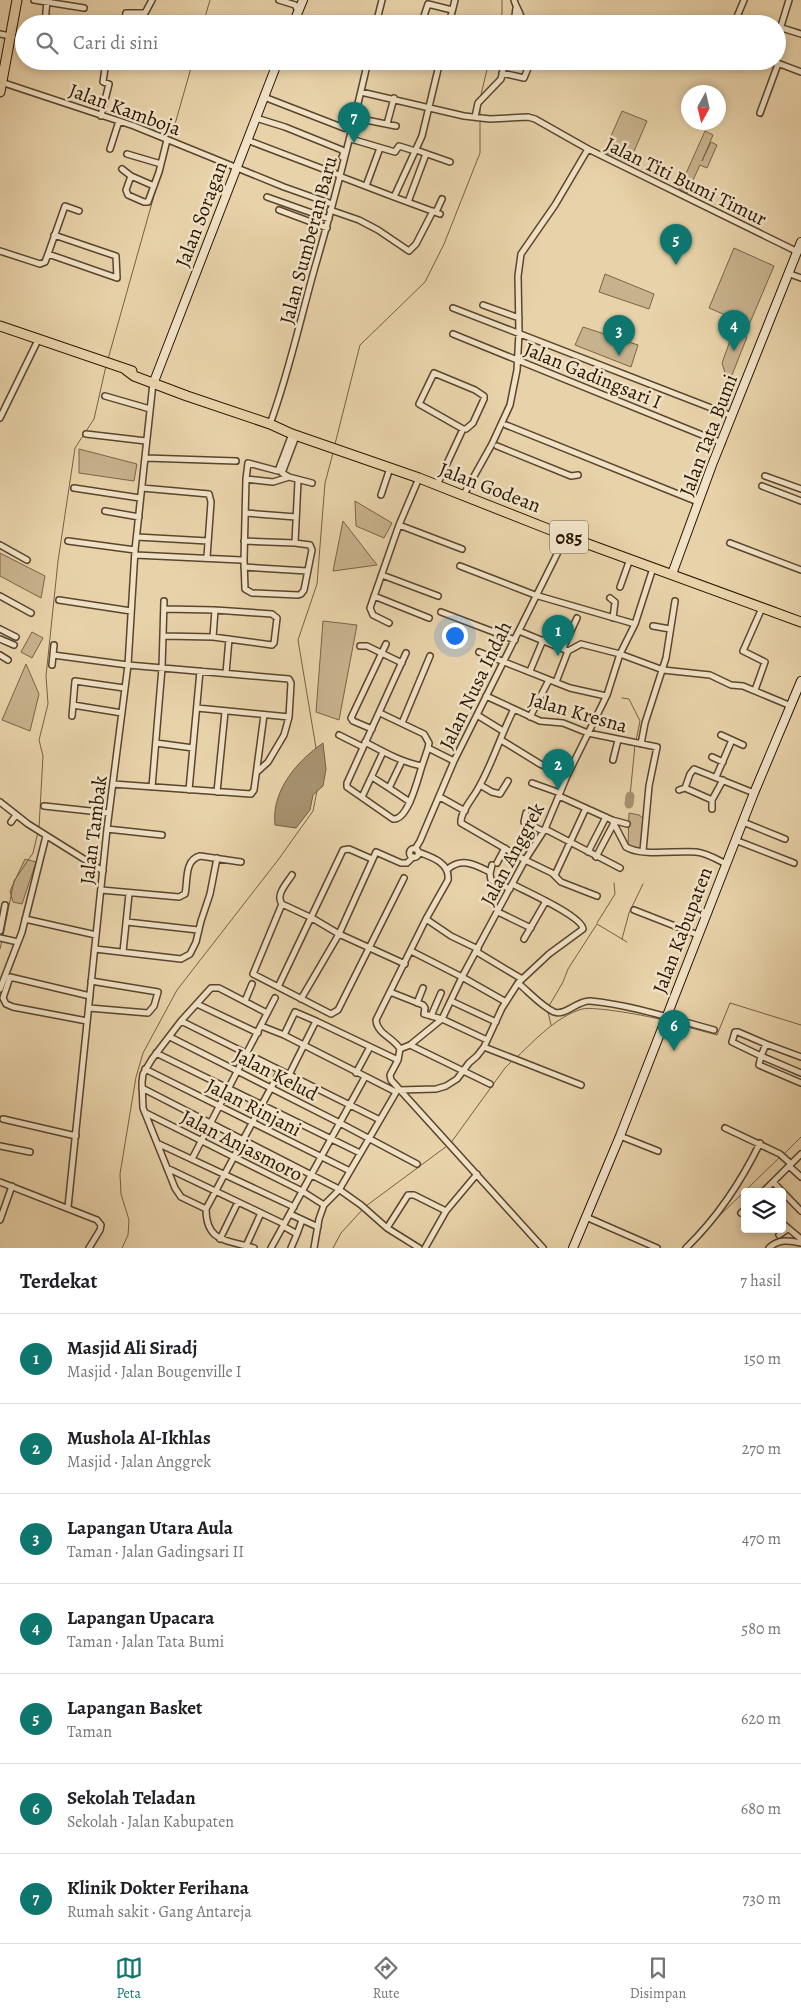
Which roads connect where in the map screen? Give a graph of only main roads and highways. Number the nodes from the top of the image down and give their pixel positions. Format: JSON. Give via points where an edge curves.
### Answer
{"nodes":[{"id":1,"x":16,"y":0,"type":"edge"},
{"id":2,"x":0,"y":92,"type":"edge"},
{"id":3,"x":0,"y":326,"type":"edge"},
{"id":4,"x":801,"y":622,"type":"edge"}],
"edges":[{"from":1,"to":2,"type":"main road"},
{"from":3,"to":4,"type":"main road","name":"Jalan Godean","number":"085","via":[[106,362],[187,396],[418,478]]}]}
